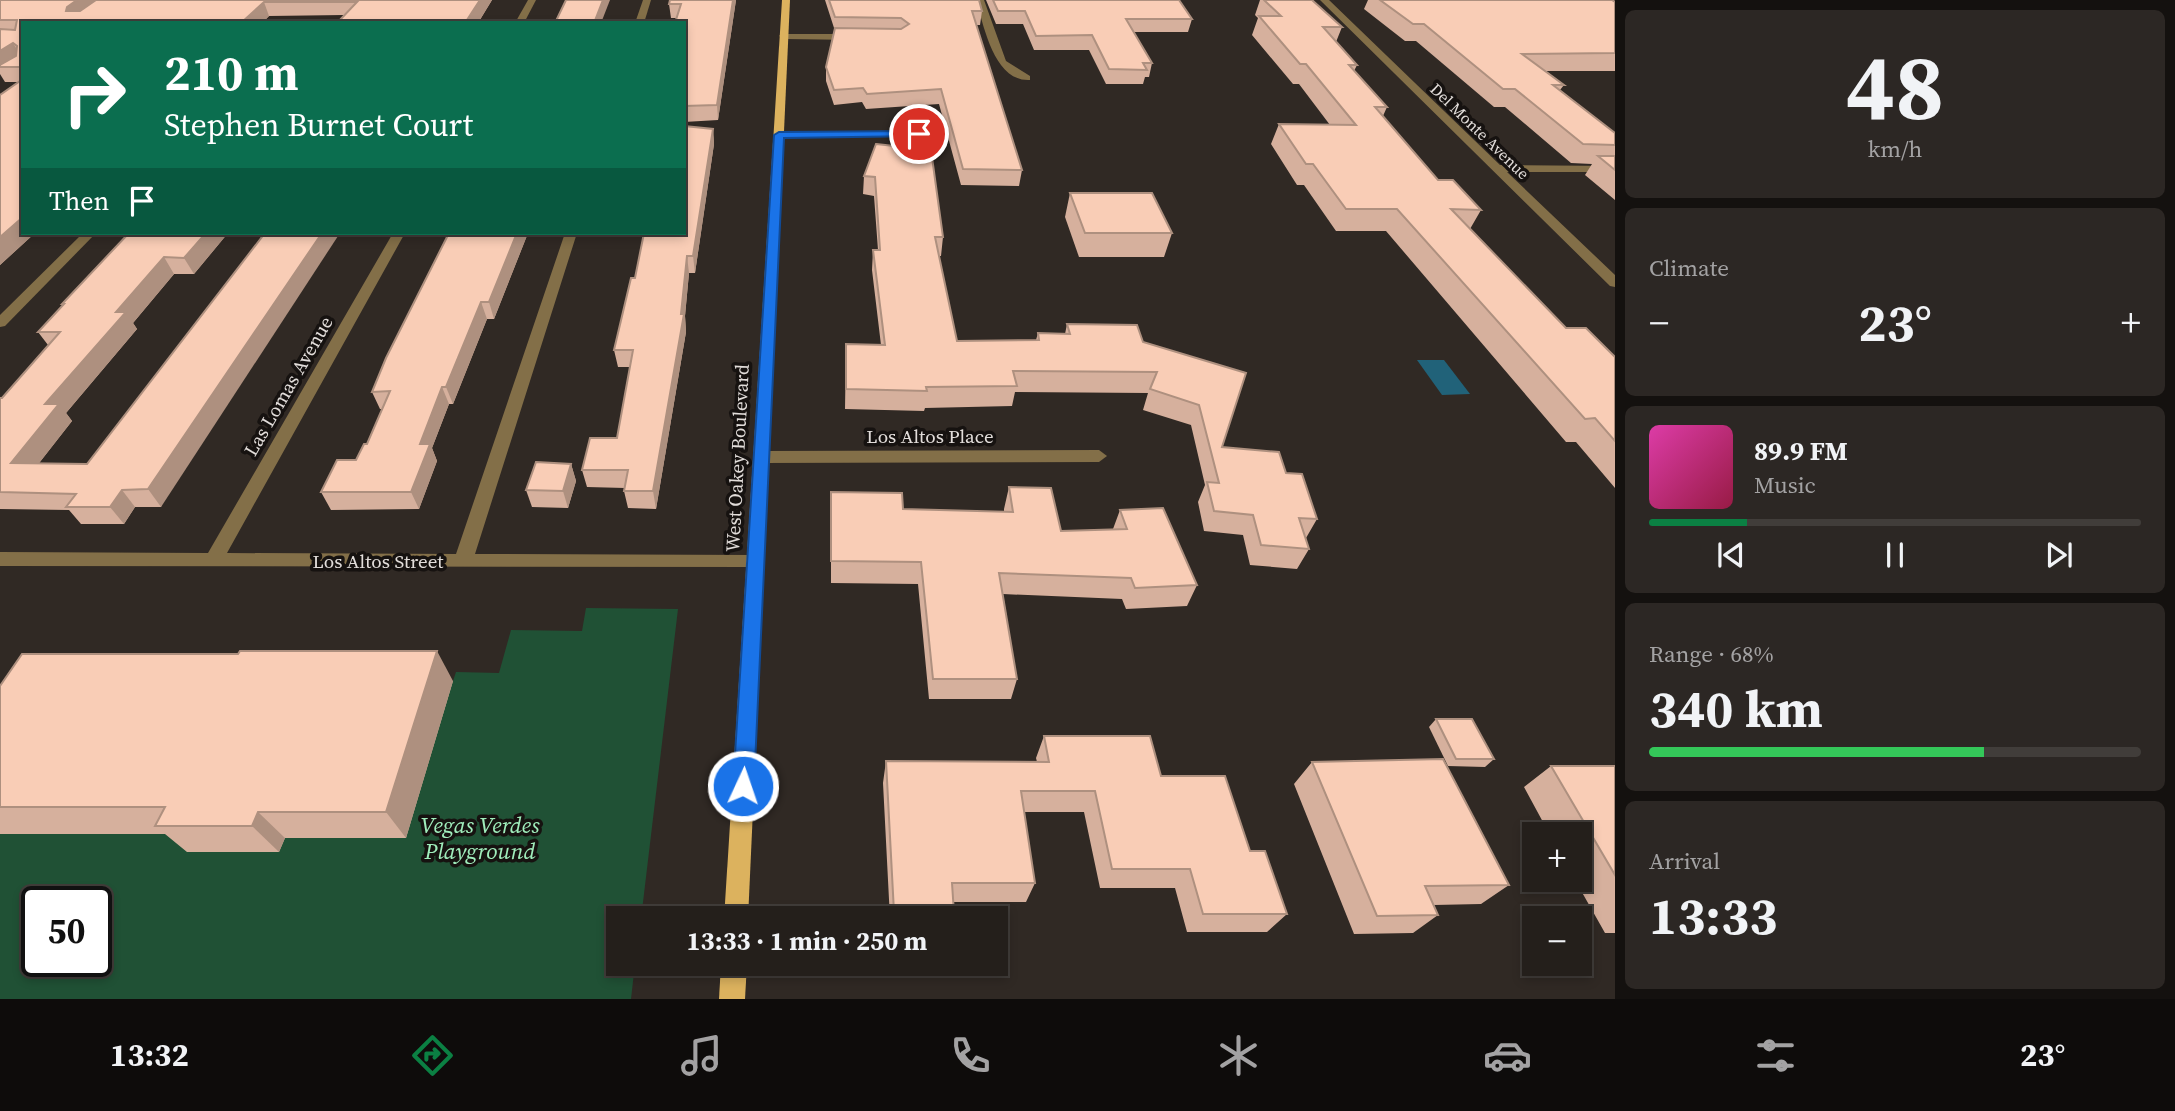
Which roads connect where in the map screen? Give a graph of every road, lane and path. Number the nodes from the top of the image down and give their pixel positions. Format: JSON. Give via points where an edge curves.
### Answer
{"nodes":[{"id":1,"x":532,"y":0,"type":"edge"},
{"id":2,"x":647,"y":0,"type":"edge"},
{"id":3,"x":786,"y":0,"type":"edge"},
{"id":4,"x":980,"y":0,"type":"edge"},
{"id":5,"x":1324,"y":0,"type":"edge"},
{"id":6,"x":520,"y":21,"type":"edge"},
{"id":7,"x":640,"y":21,"type":"edge"},
{"id":8,"x":784,"y":36,"type":"junction"},
{"id":9,"x":874,"y":37,"type":"edge"},
{"id":10,"x":1027,"y":78,"type":"dead end"},
{"id":11,"x":919,"y":134,"type":"dead end"},
{"id":12,"x":779,"y":135,"type":"junction"},
{"id":13,"x":1496,"y":169,"type":"junction"},
{"id":14,"x":1615,"y":169,"type":"edge"},
{"id":15,"x":88,"y":235,"type":"edge"},
{"id":16,"x":398,"y":235,"type":"edge"},
{"id":17,"x":570,"y":235,"type":"edge"},
{"id":18,"x":1615,"y":283,"type":"edge"},
{"id":19,"x":0,"y":323,"type":"edge"},
{"id":20,"x":1099,"y":456,"type":"dead end"},
{"id":21,"x":761,"y":457,"type":"junction"},
{"id":22,"x":0,"y":559,"type":"edge"},
{"id":23,"x":213,"y":560,"type":"junction"},
{"id":24,"x":463,"y":561,"type":"junction"},
{"id":25,"x":755,"y":562,"type":"junction"},
{"id":26,"x":737,"y":906,"type":"edge"},
{"id":27,"x":733,"y":976,"type":"edge"},
{"id":28,"x":732,"y":999,"type":"edge"}],
"edges":[{"from":1,"to":6,"type":"street"},
{"from":2,"to":7,"type":"street"},
{"from":3,"to":8,"type":"main road","name":"West Oakey Boulevard"},
{"from":4,"to":10,"type":"street","via":[[1002,63]]},
{"from":5,"to":13,"type":"street","name":"Del Monte Avenue"},
{"from":8,"to":9,"type":"street"},
{"from":8,"to":12,"type":"main road","name":"West Oakey Boulevard"},
{"from":11,"to":12,"type":"street"},
{"from":12,"to":21,"type":"main road","name":"West Oakey Boulevard"},
{"from":13,"to":14,"type":"street"},
{"from":13,"to":18,"type":"street","name":"Del Monte Avenue"},
{"from":15,"to":19,"type":"street"},
{"from":16,"to":23,"type":"street","name":"Las Lomas Avenue"},
{"from":17,"to":24,"type":"street"},
{"from":20,"to":21,"type":"street","name":"Los Altos Place"},
{"from":21,"to":25,"type":"main road","name":"West Oakey Boulevard"},
{"from":22,"to":23,"type":"street","name":"Los Altos Street"},
{"from":23,"to":24,"type":"street","name":"Los Altos Street"},
{"from":24,"to":25,"type":"street","name":"Los Altos Street"},
{"from":25,"to":26,"type":"main road","name":"West Oakey Boulevard"},
{"from":27,"to":28,"type":"main road"}]}
